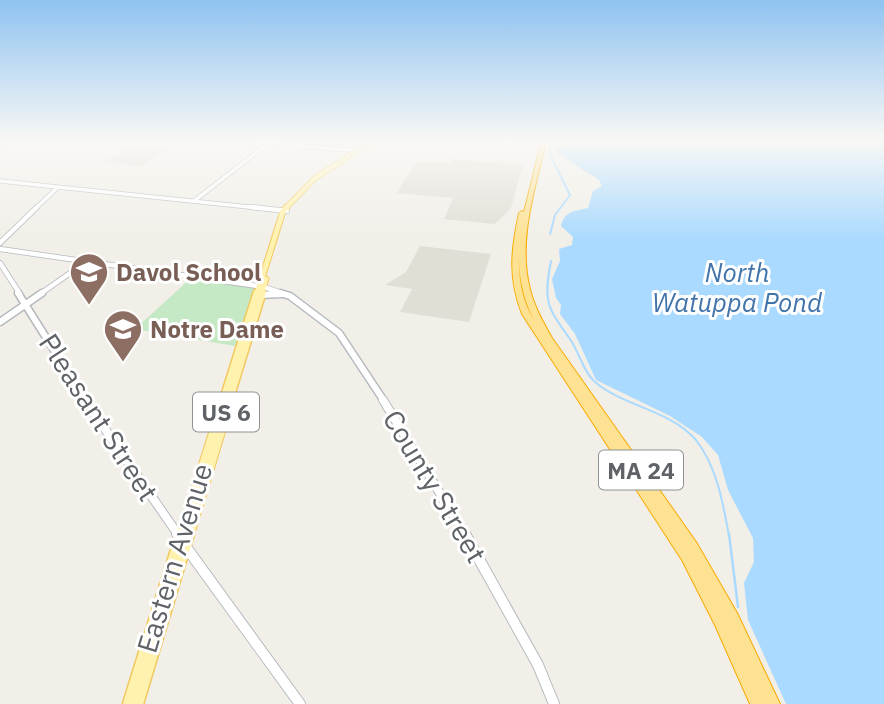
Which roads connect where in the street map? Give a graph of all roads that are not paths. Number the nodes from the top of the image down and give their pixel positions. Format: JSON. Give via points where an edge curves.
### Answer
{"nodes":[{"id":1,"x":231,"y":173,"type":"edge"},
{"id":2,"x":325,"y":173,"type":"edge"},
{"id":3,"x":534,"y":173,"type":"edge"},
{"id":4,"x":0,"y":181,"type":"edge"},
{"id":5,"x":58,"y":187,"type":"junction"},
{"id":6,"x":194,"y":201,"type":"junction"},
{"id":7,"x":285,"y":211,"type":"junction"},
{"id":8,"x":520,"y":236,"type":"junction"},
{"id":9,"x":0,"y":243,"type":"edge"},
{"id":10,"x":0,"y":249,"type":"edge"},
{"id":11,"x":86,"y":262,"type":"junction"},
{"id":12,"x":0,"y":263,"type":"edge"},
{"id":13,"x":260,"y":291,"type":"junction"},
{"id":14,"x":26,"y":304,"type":"junction"},
{"id":15,"x":0,"y":322,"type":"edge"},
{"id":16,"x":183,"y":542,"type":"junction"},
{"id":17,"x":128,"y":704,"type":"edge"},
{"id":18,"x":138,"y":704,"type":"edge"},
{"id":19,"x":300,"y":704,"type":"edge"},
{"id":20,"x":554,"y":704,"type":"edge"},
{"id":21,"x":758,"y":704,"type":"edge"},
{"id":22,"x":772,"y":704,"type":"edge"}],
"edges":[{"from":1,"to":6,"type":"street"},
{"from":2,"to":7,"type":"main road","number":"US 6","via":[[309,183]]},
{"from":3,"to":8,"type":"highway","number":"MA 24"},
{"from":4,"to":5,"type":"street"},
{"from":5,"to":6,"type":"street"},
{"from":5,"to":9,"type":"street"},
{"from":6,"to":7,"type":"street"},
{"from":7,"to":13,"type":"main road","name":"Eastern Avenue","number":"US 6"},
{"from":8,"to":21,"type":"highway","number":"MA 24","via":[[513,258],[515,280],[531,324],[677,542],[720,620]]},
{"from":8,"to":22,"type":"highway","number":"MA 24","via":[[521,274],[538,323],[692,546]]},
{"from":10,"to":11,"type":"street","name":"County Street"},
{"from":11,"to":13,"type":"street","name":"County Street"},
{"from":11,"to":14,"type":"street"},
{"from":12,"to":14,"type":"street","name":"Pleasant Street"},
{"from":13,"to":16,"type":"main road","name":"Eastern Avenue","number":"US 6"},
{"from":13,"to":20,"type":"street","name":"County Street","via":[[284,293],[342,336],[440,490],[530,650]]},
{"from":14,"to":15,"type":"street"},
{"from":14,"to":16,"type":"street","name":"Pleasant Street","via":[[108,436]]},
{"from":16,"to":17,"type":"main road","name":"Eastern Avenue","number":"US 6"},
{"from":16,"to":18,"type":"main road","name":"Eastern Avenue","number":"US 6"},
{"from":16,"to":19,"type":"street","name":"Pleasant Street"}]}
